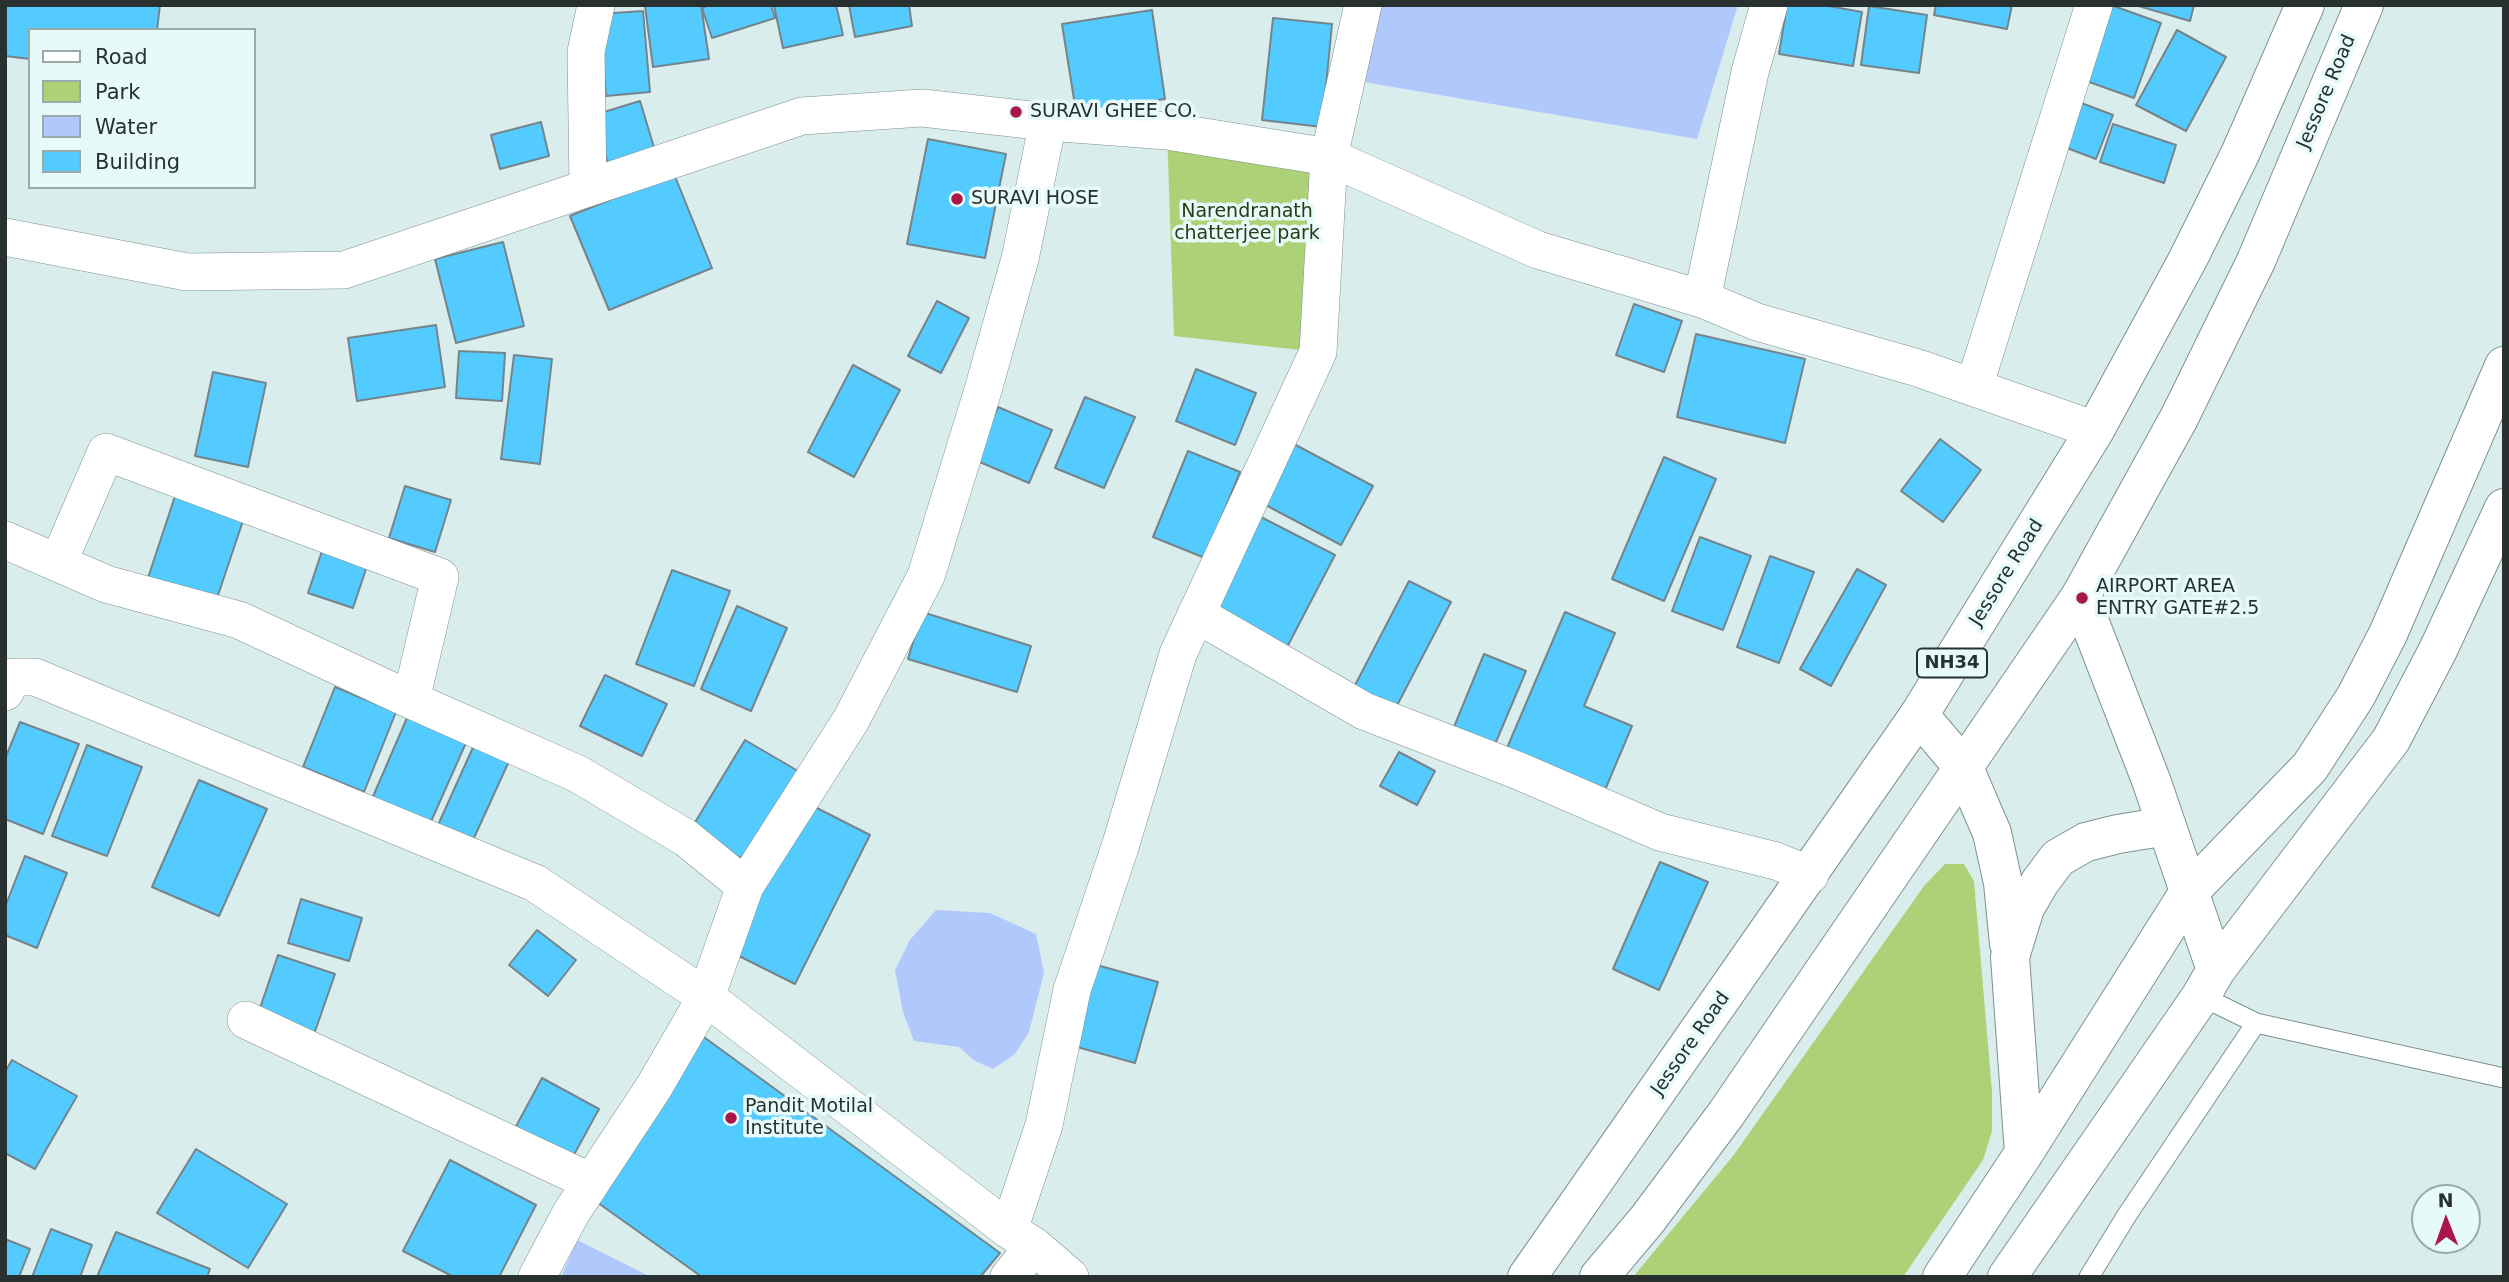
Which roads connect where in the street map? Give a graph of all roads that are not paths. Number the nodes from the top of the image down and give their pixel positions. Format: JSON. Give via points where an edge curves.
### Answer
{"nodes":[{"id":1,"x":596,"y":5,"type":"edge"},
{"id":2,"x":1363,"y":5,"type":"edge"},
{"id":3,"x":1769,"y":5,"type":"edge"},
{"id":4,"x":2094,"y":5,"type":"edge"},
{"id":5,"x":2305,"y":5,"type":"edge"},
{"id":6,"x":2364,"y":5,"type":"edge"},
{"id":7,"x":1048,"y":122,"type":"junction"},
{"id":8,"x":1329,"y":157,"type":"junction"},
{"id":9,"x":588,"y":188,"type":"junction"},
{"id":10,"x":5,"y":237,"type":"edge"},
{"id":11,"x":1702,"y":299,"type":"junction"},
{"id":12,"x":2504,"y":366,"type":"edge"},
{"id":13,"x":1974,"y":387,"type":"junction"},
{"id":14,"x":2095,"y":430,"type":"junction"},
{"id":15,"x":2504,"y":509,"type":"edge"},
{"id":16,"x":5,"y":540,"type":"edge"},
{"id":17,"x":58,"y":563,"type":"junction"},
{"id":18,"x":2080,"y":597,"type":"junction"},
{"id":19,"x":1196,"y":614,"type":"junction"},
{"id":20,"x":5,"y":692,"type":"edge"},
{"id":21,"x":411,"y":700,"type":"junction"},
{"id":22,"x":1919,"y":715,"type":"junction"},
{"id":23,"x":1964,"y":768,"type":"junction"},
{"id":24,"x":2167,"y":826,"type":"junction"},
{"id":25,"x":1810,"y":874,"type":"junction"},
{"id":26,"x":745,"y":886,"type":"junction"},
{"id":27,"x":2189,"y":892,"type":"junction"},
{"id":28,"x":2010,"y":957,"type":"junction"},
{"id":29,"x":2208,"y":983,"type":"junction"},
{"id":30,"x":706,"y":997,"type":"junction"},
{"id":31,"x":246,"y":1020,"type":"dead end"},
{"id":32,"x":2256,"y":1023,"type":"junction"},
{"id":33,"x":2504,"y":1078,"type":"edge"},
{"id":34,"x":2024,"y":1153,"type":"junction"},
{"id":35,"x":591,"y":1182,"type":"junction"},
{"id":36,"x":1021,"y":1238,"type":"junction"},
{"id":37,"x":537,"y":1277,"type":"edge"},
{"id":38,"x":1009,"y":1277,"type":"edge"},
{"id":39,"x":1070,"y":1277,"type":"edge"},
{"id":40,"x":1527,"y":1277,"type":"edge"},
{"id":41,"x":1599,"y":1277,"type":"edge"},
{"id":42,"x":1942,"y":1277,"type":"edge"},
{"id":43,"x":2007,"y":1277,"type":"edge"},
{"id":44,"x":2090,"y":1277,"type":"edge"}],
"edges":[{"from":1,"to":9,"type":"street","via":[[586,52]]},
{"from":2,"to":8,"type":"street"},
{"from":3,"to":11,"type":"street","via":[[1749,72]]},
{"from":4,"to":13,"type":"street"},
{"from":5,"to":14,"type":"street","name":"Jessore Road","number":"NH34","via":[[2240,154]]},
{"from":6,"to":18,"type":"street","name":"Jessore Road","via":[[2256,261],[2179,418]]},
{"from":7,"to":8,"type":"street","via":[[1167,131]]},
{"from":7,"to":9,"type":"street","via":[[922,108],[802,116]]},
{"from":7,"to":26,"type":"street","via":[[1020,258],[926,576],[852,720]]},
{"from":8,"to":11,"type":"street","via":[[1538,250]]},
{"from":8,"to":19,"type":"street","via":[[1318,352]]},
{"from":9,"to":10,"type":"street","via":[[344,270],[187,272]]},
{"from":11,"to":13,"type":"street","via":[[1756,322]]},
{"from":12,"to":27,"type":"street","via":[[2388,634],[2356,696],[2310,767]]},
{"from":13,"to":14,"type":"street"},
{"from":14,"to":22,"type":"street","name":"Jessore Road","number":"NH34"},
{"from":15,"to":29,"type":"street","via":[[2391,740]]},
{"from":16,"to":17,"type":"street"},
{"from":17,"to":21,"type":"street","via":[[106,584],[239,620]]},
{"from":17,"to":21,"type":"street","via":[[106,452],[440,576]]},
{"from":18,"to":23,"type":"street","name":"Jessore Road"},
{"from":18,"to":24,"type":"street"},
{"from":19,"to":25,"type":"street","via":[[1364,712],[1519,771],[1660,832]]},
{"from":19,"to":36,"type":"street","via":[[1178,654],[1072,990]]},
{"from":20,"to":30,"type":"street","via":[[13,677],[35,677],[535,883]]},
{"from":21,"to":26,"type":"street","via":[[578,774],[686,838]]},
{"from":22,"to":23,"type":"street"},
{"from":22,"to":25,"type":"street","name":"Jessore Road","number":"NH34"},
{"from":23,"to":28,"type":"street","via":[[1992,833],[2003,883]]},
{"from":23,"to":41,"type":"street","name":"Jessore Road","via":[[1726,1114]]},
{"from":24,"to":27,"type":"street"},
{"from":24,"to":28,"type":"street","via":[[2086,842],[2058,858],[2025,908]]},
{"from":25,"to":40,"type":"street","name":"Jessore Road","number":"NH34"},
{"from":26,"to":30,"type":"street"},
{"from":27,"to":29,"type":"street"},
{"from":27,"to":34,"type":"street"},
{"from":28,"to":34,"type":"street"},
{"from":29,"to":32,"type":"lane"},
{"from":29,"to":43,"type":"street"},
{"from":30,"to":35,"type":"street"},
{"from":30,"to":36,"type":"street"},
{"from":31,"to":35,"type":"street"},
{"from":32,"to":33,"type":"lane"},
{"from":32,"to":44,"type":"lane"},
{"from":34,"to":42,"type":"street"},
{"from":35,"to":37,"type":"street"},
{"from":36,"to":38,"type":"street"},
{"from":36,"to":39,"type":"street"}]}
